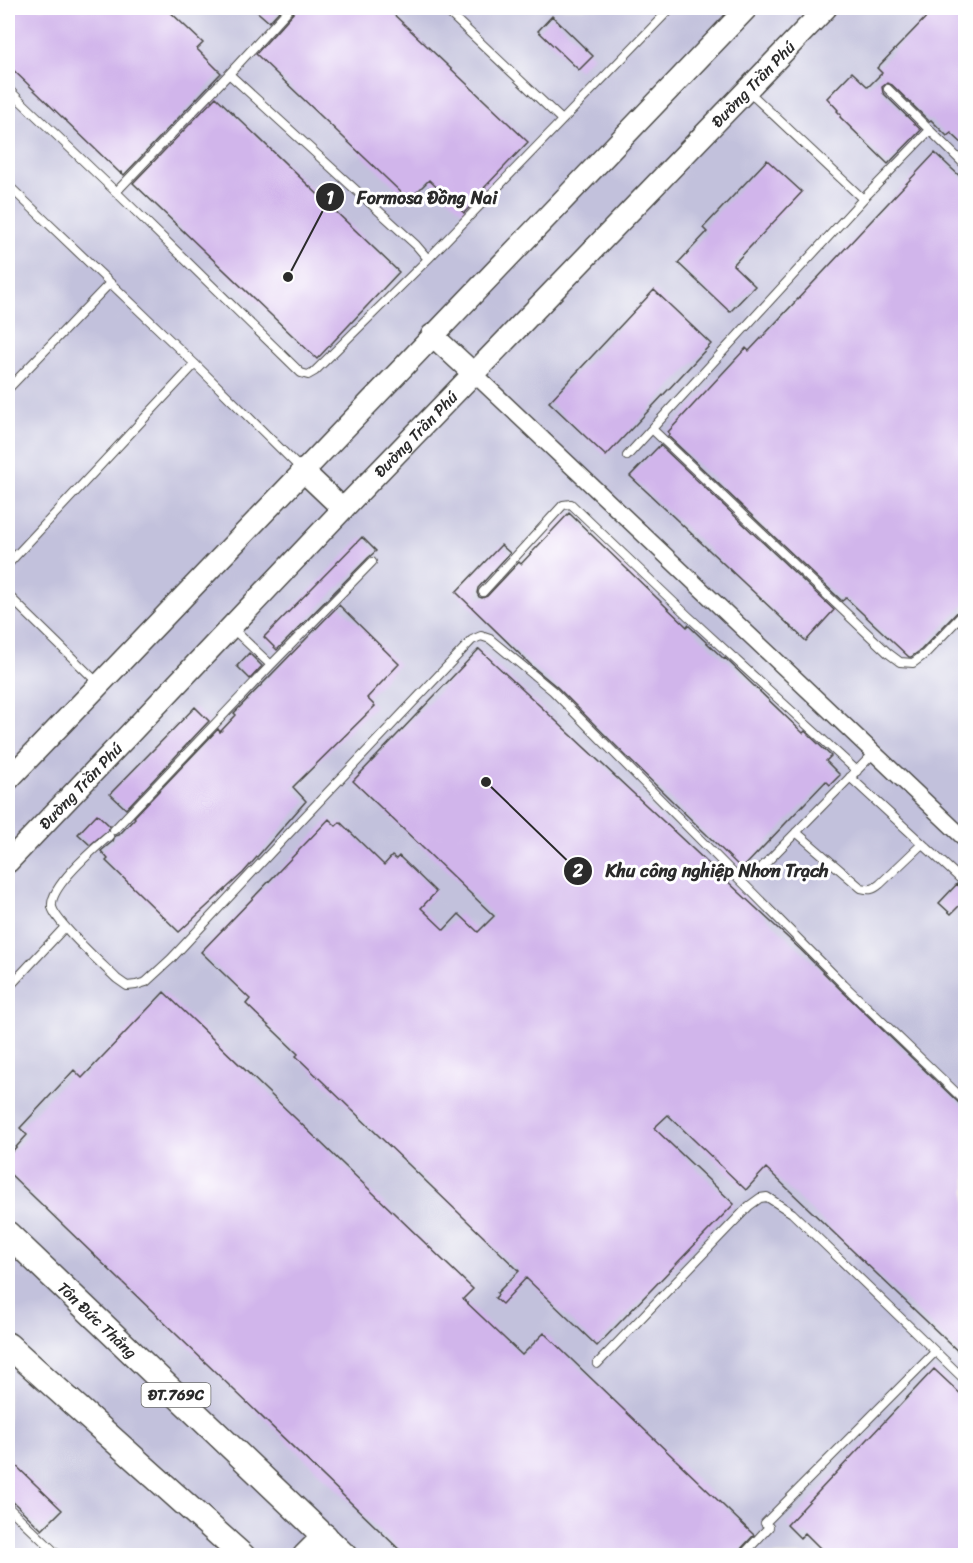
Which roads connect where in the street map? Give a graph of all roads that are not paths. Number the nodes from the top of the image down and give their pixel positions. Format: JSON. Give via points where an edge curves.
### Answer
{"nodes":[{"id":1,"x":290,"y":8,"type":"edge"},
{"id":2,"x":444,"y":8,"type":"edge"},
{"id":3,"x":671,"y":8,"type":"edge"},
{"id":4,"x":747,"y":8,"type":"edge"},
{"id":5,"x":826,"y":8,"type":"edge"},
{"id":6,"x":229,"y":74,"type":"junction"},
{"id":7,"x":8,"y":89,"type":"edge"},
{"id":8,"x":888,"y":89,"type":"dead end"},
{"id":9,"x":746,"y":90,"type":"junction"},
{"id":10,"x":562,"y":120,"type":"junction"},
{"id":11,"x":929,"y":131,"type":"junction"},
{"id":12,"x":966,"y":166,"type":"edge"},
{"id":13,"x":8,"y":185,"type":"edge"},
{"id":14,"x":116,"y":192,"type":"junction"},
{"id":15,"x":863,"y":199,"type":"junction"},
{"id":16,"x":428,"y":259,"type":"junction"},
{"id":17,"x":110,"y":283,"type":"junction"},
{"id":18,"x":432,"y":335,"type":"junction"},
{"id":19,"x":195,"y":363,"type":"junction"},
{"id":20,"x":474,"y":374,"type":"junction"},
{"id":21,"x":8,"y":389,"type":"edge"},
{"id":22,"x":652,"y":429,"type":"junction"},
{"id":23,"x":627,"y":456,"type":"dead end"},
{"id":24,"x":303,"y":470,"type":"junction"},
{"id":25,"x":343,"y":509,"type":"junction"},
{"id":26,"x":372,"y":562,"type":"dead end"},
{"id":27,"x":8,"y":564,"type":"edge"},
{"id":28,"x":483,"y":592,"type":"dead end"},
{"id":29,"x":8,"y":595,"type":"edge"},
{"id":30,"x":966,"y":611,"type":"edge"},
{"id":31,"x":231,"y":627,"type":"junction"},
{"id":32,"x":271,"y":665,"type":"junction"},
{"id":33,"x":99,"y":684,"type":"junction"},
{"id":34,"x":874,"y":753,"type":"junction"},
{"id":35,"x":853,"y":774,"type":"junction"},
{"id":36,"x":8,"y":780,"type":"edge"},
{"id":37,"x":796,"y":832,"type":"junction"},
{"id":38,"x":966,"y":840,"type":"edge"},
{"id":39,"x":922,"y":844,"type":"junction"},
{"id":40,"x":8,"y":862,"type":"edge"},
{"id":41,"x":762,"y":867,"type":"dead end"},
{"id":42,"x":966,"y":884,"type":"edge"},
{"id":43,"x":65,"y":927,"type":"junction"},
{"id":44,"x":8,"y":988,"type":"edge"},
{"id":45,"x":966,"y":1102,"type":"edge"},
{"id":46,"x":8,"y":1234,"type":"edge"},
{"id":47,"x":8,"y":1345,"type":"edge"},
{"id":48,"x":935,"y":1352,"type":"junction"},
{"id":49,"x":597,"y":1364,"type":"dead end"},
{"id":50,"x":966,"y":1381,"type":"edge"},
{"id":51,"x":8,"y":1507,"type":"edge"},
{"id":52,"x":325,"y":1536,"type":"junction"},
{"id":53,"x":59,"y":1556,"type":"edge"},
{"id":54,"x":243,"y":1556,"type":"edge"},
{"id":55,"x":305,"y":1556,"type":"edge"},
{"id":56,"x":345,"y":1556,"type":"edge"},
{"id":57,"x":742,"y":1556,"type":"edge"}],
"edges":[{"from":1,"to":6,"type":"lane"},
{"from":2,"to":10,"type":"lane"},
{"from":3,"to":10,"type":"lane"},
{"from":4,"to":18,"type":"main road"},
{"from":5,"to":9,"type":"main road","name":"Đường Trần Phú"},
{"from":6,"to":14,"type":"lane"},
{"from":6,"to":16,"type":"lane"},
{"from":7,"to":14,"type":"lane"},
{"from":8,"to":11,"type":"lane"},
{"from":9,"to":15,"type":"lane"},
{"from":9,"to":20,"type":"main road","name":"Đường Trần Phú"},
{"from":10,"to":16,"type":"lane"},
{"from":11,"to":12,"type":"lane"},
{"from":11,"to":15,"type":"lane"},
{"from":13,"to":17,"type":"lane"},
{"from":14,"to":16,"type":"lane","via":[[301,373],[308,375]]},
{"from":15,"to":22,"type":"lane"},
{"from":17,"to":19,"type":"lane"},
{"from":17,"to":21,"type":"lane"},
{"from":18,"to":20,"type":"main road"},
{"from":18,"to":24,"type":"main road"},
{"from":19,"to":24,"type":"lane"},
{"from":19,"to":27,"type":"lane"},
{"from":20,"to":25,"type":"main road","name":"Đường Trần Phú"},
{"from":20,"to":34,"type":"street"},
{"from":22,"to":23,"type":"lane"},
{"from":22,"to":30,"type":"lane","via":[[900,662],[913,663],[925,654]]},
{"from":24,"to":25,"type":"main road"},
{"from":24,"to":33,"type":"main road"},
{"from":25,"to":31,"type":"main road","name":"Đường Trần Phú"},
{"from":26,"to":32,"type":"lane"},
{"from":28,"to":35,"type":"lane","via":[[563,506],[571,504]]},
{"from":29,"to":33,"type":"lane"},
{"from":31,"to":32,"type":"lane"},
{"from":31,"to":40,"type":"main road","name":"Đường Trần Phú"},
{"from":32,"to":43,"type":"lane","via":[[75,867],[53,898],[52,907]]},
{"from":33,"to":36,"type":"main road"},
{"from":34,"to":35,"type":"lane"},
{"from":34,"to":38,"type":"street"},
{"from":35,"to":37,"type":"lane"},
{"from":35,"to":39,"type":"lane"},
{"from":37,"to":39,"type":"lane","via":[[861,888],[869,890]]},
{"from":37,"to":41,"type":"lane"},
{"from":39,"to":42,"type":"lane"},
{"from":43,"to":44,"type":"lane"},
{"from":43,"to":45,"type":"lane","via":[[127,986],[146,982],[472,640],[481,636],[490,639],[553,691],[844,985]]},
{"from":46,"to":52,"type":"main road","name":"Tôn Đức Thắng","number":"ĐT.769C"},
{"from":47,"to":54,"type":"main road"},
{"from":48,"to":49,"type":"lane","via":[[792,1213],[767,1197],[748,1206]]},
{"from":48,"to":50,"type":"lane"},
{"from":48,"to":57,"type":"lane","via":[[767,1525]]},
{"from":51,"to":53,"type":"lane"},
{"from":52,"to":55,"type":"main road"},
{"from":52,"to":56,"type":"main road","name":"Tôn Đức Thắng","number":"ĐT.769C"}]}
